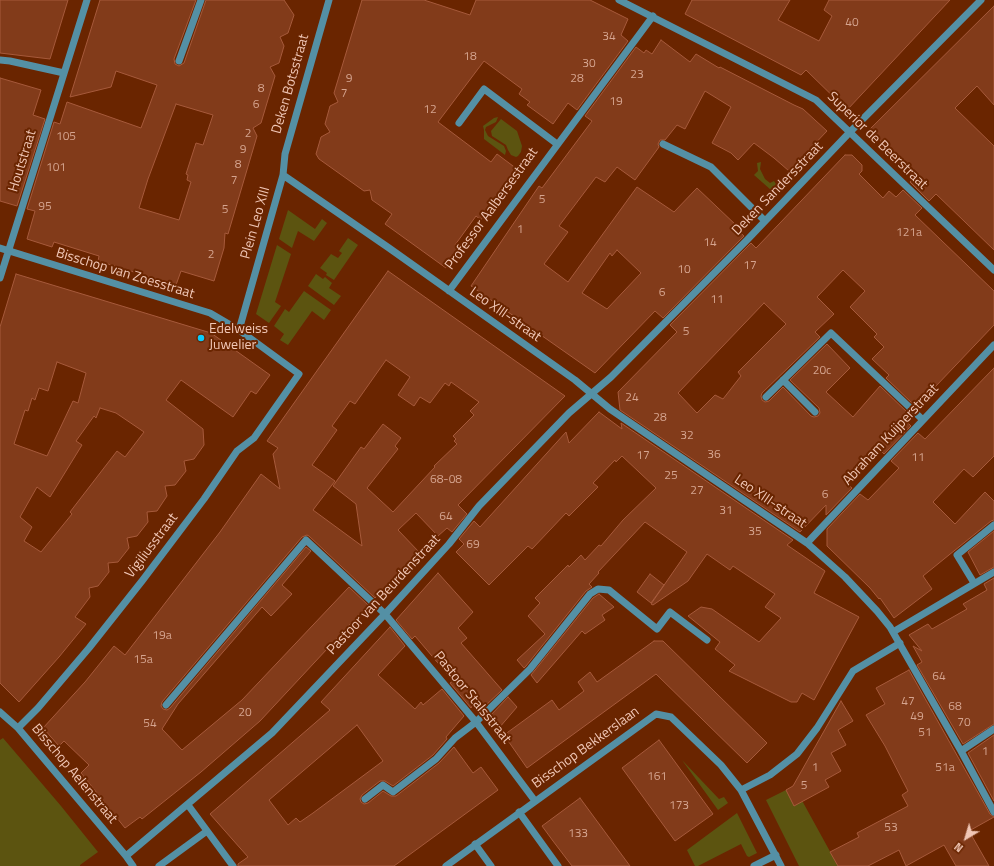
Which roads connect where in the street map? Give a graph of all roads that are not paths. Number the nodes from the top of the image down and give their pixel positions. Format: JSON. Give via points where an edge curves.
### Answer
{"nodes":[{"id":1,"x":87,"y":0,"type":"edge"},
{"id":2,"x":201,"y":0,"type":"edge"},
{"id":3,"x":329,"y":0,"type":"edge"},
{"id":4,"x":619,"y":0,"type":"edge"},
{"id":5,"x":981,"y":0,"type":"edge"},
{"id":6,"x":653,"y":16,"type":"junction"},
{"id":7,"x":0,"y":60,"type":"edge"},
{"id":8,"x":179,"y":61,"type":"dead end"},
{"id":9,"x":64,"y":74,"type":"junction"},
{"id":10,"x":459,"y":123,"type":"dead end"},
{"id":11,"x":849,"y":133,"type":"junction"},
{"id":12,"x":557,"y":144,"type":"junction"},
{"id":13,"x":663,"y":144,"type":"dead end"},
{"id":14,"x":283,"y":175,"type":"junction"},
{"id":15,"x":765,"y":221,"type":"junction"},
{"id":16,"x":0,"y":248,"type":"edge"},
{"id":17,"x":389,"y":248,"type":"joint"},
{"id":18,"x":8,"y":251,"type":"junction"},
{"id":19,"x":994,"y":270,"type":"edge"},
{"id":20,"x":0,"y":278,"type":"edge"},
{"id":21,"x":449,"y":290,"type":"junction"},
{"id":22,"x":239,"y":330,"type":"junction"},
{"id":23,"x":994,"y":345,"type":"edge"},
{"id":24,"x":783,"y":380,"type":"junction"},
{"id":25,"x":592,"y":394,"type":"junction"},
{"id":26,"x":766,"y":397,"type":"dead end"},
{"id":27,"x":815,"y":412,"type":"dead end"},
{"id":28,"x":922,"y":420,"type":"junction"},
{"id":29,"x":994,"y":525,"type":"edge"},
{"id":30,"x":807,"y":543,"type":"junction"},
{"id":31,"x":994,"y":572,"type":"edge"},
{"id":32,"x":974,"y":583,"type":"junction"},
{"id":33,"x":385,"y":614,"type":"junction"},
{"id":34,"x":893,"y":632,"type":"junction"},
{"id":35,"x":707,"y":640,"type":"dead end"},
{"id":36,"x":900,"y":643,"type":"junction"},
{"id":37,"x":166,"y":705,"type":"dead end"},
{"id":38,"x":0,"y":712,"type":"edge"},
{"id":39,"x":476,"y":722,"type":"junction"},
{"id":40,"x":18,"y":728,"type":"junction"},
{"id":41,"x":994,"y":729,"type":"edge"},
{"id":42,"x":961,"y":751,"type":"junction"},
{"id":43,"x":741,"y":790,"type":"junction"},
{"id":44,"x":366,"y":799,"type":"dead end"},
{"id":45,"x":535,"y":801,"type":"junction"},
{"id":46,"x":188,"y":805,"type":"junction"},
{"id":47,"x":519,"y":812,"type":"junction"},
{"id":48,"x":994,"y":812,"type":"edge"},
{"id":49,"x":207,"y":831,"type":"junction"},
{"id":50,"x":475,"y":844,"type":"junction"},
{"id":51,"x":776,"y":855,"type":"junction"},
{"id":52,"x":126,"y":856,"type":"junction"},
{"id":53,"x":133,"y":866,"type":"edge"},
{"id":54,"x":159,"y":866,"type":"edge"},
{"id":55,"x":233,"y":866,"type":"edge"},
{"id":56,"x":446,"y":866,"type":"edge"},
{"id":57,"x":491,"y":866,"type":"edge"},
{"id":58,"x":558,"y":866,"type":"edge"},
{"id":59,"x":754,"y":866,"type":"edge"},
{"id":60,"x":781,"y":866,"type":"edge"}],
"edges":[{"from":1,"to":9,"type":"street","name":"Houtstraat"},
{"from":2,"to":8,"type":"street"},
{"from":3,"to":14,"type":"street","name":"Deken Botsstraat","via":[[285,154]]},
{"from":4,"to":6,"type":"street","name":"Superior de Beerstraat"},
{"from":5,"to":11,"type":"street","name":"Deken Sandersstraat"},
{"from":6,"to":11,"type":"street","name":"Superior de Beerstraat","via":[[816,100]]},
{"from":6,"to":12,"type":"street","name":"Professor Aalbersestraat"},
{"from":7,"to":9,"type":"street"},
{"from":9,"to":18,"type":"street","name":"Houtstraat"},
{"from":10,"to":12,"type":"street","name":"Professor Aalbersestraat","via":[[484,89]]},
{"from":11,"to":15,"type":"street","name":"Deken Sandersstraat"},
{"from":11,"to":19,"type":"street","name":"Superior de Beerstraat"},
{"from":12,"to":21,"type":"street","name":"Professor Aalbersestraat"},
{"from":13,"to":15,"type":"street","via":[[711,168]]},
{"from":14,"to":17,"type":"street","name":"Plein Leo XIII"},
{"from":14,"to":22,"type":"street","name":"Plein Leo XIII"},
{"from":15,"to":25,"type":"street","name":"Deken Sandersstraat"},
{"from":16,"to":18,"type":"street","name":"Bisschop van Zoesstraat"},
{"from":17,"to":21,"type":"street","name":"Leo XIII-straat"},
{"from":18,"to":20,"type":"street","name":"Houtstraat"},
{"from":18,"to":22,"type":"street","name":"Bisschop van Zoesstraat","via":[[210,313]]},
{"from":21,"to":25,"type":"street","name":"Leo XIII-straat"},
{"from":22,"to":40,"type":"street","name":"Vigiliusstraat","via":[[300,374],[254,438],[238,451],[89,648]]},
{"from":23,"to":28,"type":"street","name":"Abraham Kuijperstraat"},
{"from":24,"to":26,"type":"street"},
{"from":24,"to":27,"type":"street"},
{"from":24,"to":28,"type":"street","via":[[831,333]]},
{"from":25,"to":30,"type":"street","name":"Leo XIII-straat","via":[[610,409]]},
{"from":25,"to":33,"type":"street","name":"Pastoor van Beurdenstraat","via":[[569,413],[479,506],[449,544]]},
{"from":28,"to":30,"type":"street","name":"Abraham Kuijperstraat"},
{"from":29,"to":32,"type":"street","via":[[957,555]]},
{"from":30,"to":34,"type":"street","name":"Leo XIII-straat","via":[[845,577]]},
{"from":31,"to":32,"type":"street"},
{"from":32,"to":34,"type":"street"},
{"from":33,"to":37,"type":"street","name":"Pastoor Stalsstraat","via":[[306,540]]},
{"from":33,"to":39,"type":"street","name":"Pastoor Stalsstraat"},
{"from":33,"to":46,"type":"street","name":"Pastoor van Beurdenstraat","via":[[272,733]]},
{"from":34,"to":36,"type":"street","name":"Leo XIII-straat"},
{"from":35,"to":39,"type":"street","via":[[670,612],[657,629],[609,590],[598,588],[590,594],[530,669]]},
{"from":36,"to":42,"type":"street","name":"Leo XIII-straat"},
{"from":36,"to":43,"type":"street","via":[[853,671],[797,754],[770,775]]},
{"from":38,"to":40,"type":"street","name":"Bisschop Aelenstraat"},
{"from":39,"to":44,"type":"street","via":[[455,738],[436,760],[393,792],[383,785]]},
{"from":39,"to":45,"type":"street","name":"Pastoor Stalsstraat"},
{"from":40,"to":52,"type":"street","name":"Bisschop Aelenstraat"},
{"from":41,"to":42,"type":"street"},
{"from":42,"to":48,"type":"street","name":"Leo XIII-straat"},
{"from":43,"to":45,"type":"street","name":"Bisschop Bekkerslaan","via":[[721,765],[671,717],[656,714]]},
{"from":43,"to":51,"type":"street","name":"Bisschop Bekkerslaan"},
{"from":45,"to":47,"type":"street","name":"Bisschop Bekkerslaan"},
{"from":46,"to":49,"type":"street"},
{"from":46,"to":52,"type":"street","name":"Pastoor van Beurdenstraat"},
{"from":47,"to":50,"type":"street","name":"Bisschop Bekkerslaan"},
{"from":47,"to":58,"type":"street"},
{"from":49,"to":54,"type":"street"},
{"from":49,"to":55,"type":"street"},
{"from":50,"to":56,"type":"street","name":"Bisschop Bekkerslaan"},
{"from":50,"to":57,"type":"street"},
{"from":51,"to":59,"type":"street"},
{"from":51,"to":60,"type":"street","name":"Bisschop Bekkerslaan"},
{"from":52,"to":53,"type":"street","name":"Bisschop Aelenstraat"}]}
